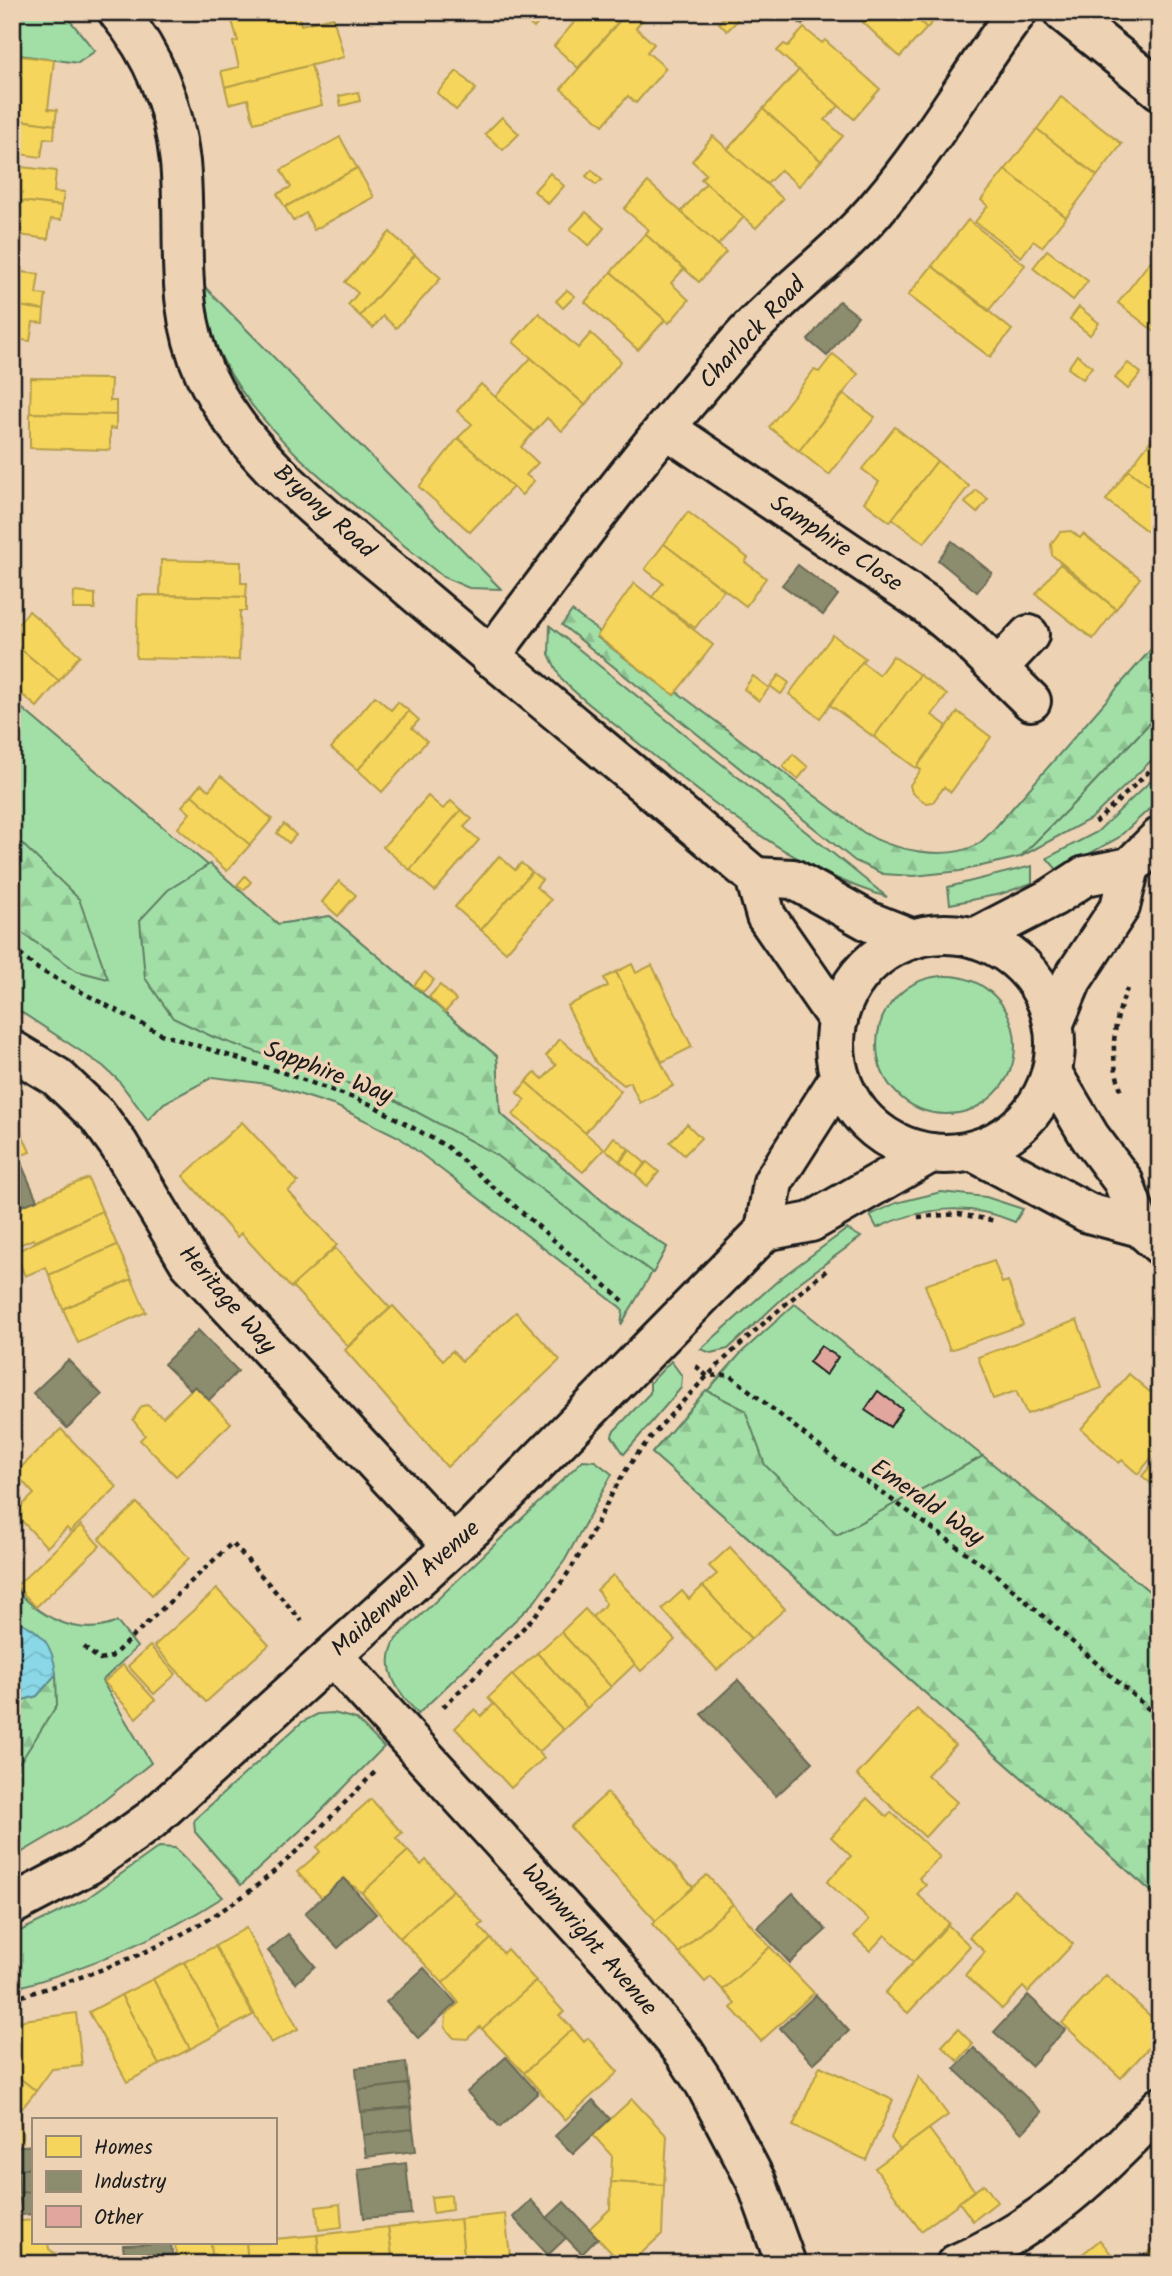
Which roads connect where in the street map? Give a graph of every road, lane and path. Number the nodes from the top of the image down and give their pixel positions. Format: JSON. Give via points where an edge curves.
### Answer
{"nodes":[{"id":1,"x":118,"y":12,"type":"edge"},
{"id":2,"x":1017,"y":12,"type":"edge"},
{"id":3,"x":1063,"y":12,"type":"edge"},
{"id":4,"x":1160,"y":90,"type":"edge"},
{"id":5,"x":667,"y":429,"type":"junction"},
{"id":6,"x":1029,"y":635,"type":"dead end"},
{"id":7,"x":490,"y":657,"type":"junction"},
{"id":8,"x":998,"y":667,"type":"junction"},
{"id":9,"x":1031,"y":701,"type":"dead end"},
{"id":10,"x":1160,"y":761,"type":"edge"},
{"id":11,"x":1093,"y":824,"type":"dead end"},
{"id":12,"x":1160,"y":837,"type":"edge"},
{"id":13,"x":1130,"y":867,"type":"junction"},
{"id":14,"x":755,"y":877,"type":"junction"},
{"id":15,"x":974,"y":938,"type":"junction"},
{"id":16,"x":913,"y":939,"type":"junction"},
{"id":17,"x":12,"y":947,"type":"edge"},
{"id":18,"x":838,"y":1020,"type":"junction"},
{"id":19,"x":1054,"y":1023,"type":"junction"},
{"id":20,"x":12,"y":1050,"type":"edge"},
{"id":21,"x":1052,"y":1073,"type":"junction"},
{"id":22,"x":840,"y":1077,"type":"junction"},
{"id":23,"x":972,"y":1151,"type":"junction"},
{"id":24,"x":931,"y":1153,"type":"junction"},
{"id":25,"x":765,"y":1231,"type":"junction"},
{"id":26,"x":1150,"y":1236,"type":"edge"},
{"id":27,"x":664,"y":1337,"type":"junction"},
{"id":28,"x":453,"y":1546,"type":"junction"},
{"id":29,"x":84,"y":1647,"type":"dead end"},
{"id":30,"x":333,"y":1656,"type":"junction"},
{"id":31,"x":1160,"y":1719,"type":"edge"},
{"id":32,"x":12,"y":1905,"type":"edge"},
{"id":33,"x":1160,"y":2107,"type":"edge"},
{"id":34,"x":786,"y":2264,"type":"edge"},
{"id":35,"x":956,"y":2264,"type":"edge"}],
"edges":[{"from":1,"to":7,"type":"street","name":"Bryony Road","via":[[146,51],[168,105],[180,161],[185,304],[197,353],[213,389],[240,429],[286,479]]},
{"from":2,"to":5,"type":"street","name":"Charlock Road","via":[[880,204],[748,333]]},
{"from":3,"to":4,"type":"street"},
{"from":5,"to":7,"type":"street","name":"Charlock Road"},
{"from":5,"to":8,"type":"street","name":"Samphire Close","via":[[927,605]]},
{"from":6,"to":8,"type":"street"},
{"from":7,"to":14,"type":"street","name":"Bryony Road"},
{"from":8,"to":9,"type":"street","name":"Samphire Close"},
{"from":10,"to":11,"type":"path"},
{"from":12,"to":13,"type":"street"},
{"from":13,"to":15,"type":"street","via":[[1085,876]]},
{"from":13,"to":19,"type":"street","via":[[1120,906],[1072,981]]},
{"from":14,"to":16,"type":"street","via":[[793,879],[870,922]]},
{"from":14,"to":18,"type":"street","via":[[766,916]]},
{"from":15,"to":16,"type":"street","via":[[953,934]]},
{"from":15,"to":19,"type":"street","via":[[1010,955],[1026,969],[1043,994]]},
{"from":16,"to":18,"type":"street","via":[[872,961],[850,988]]},
{"from":17,"to":27,"type":"path","name":"Sapphire Way","via":[[38,969],[161,1034],[370,1104],[446,1146]]},
{"from":18,"to":22,"type":"street","via":[[835,1049]]},
{"from":19,"to":21,"type":"street"},
{"from":20,"to":28,"type":"street","name":"Heritage Way","via":[[57,1077],[98,1116],[189,1262]]},
{"from":21,"to":23,"type":"street","via":[[1041,1100],[1023,1123]]},
{"from":21,"to":26,"type":"street","via":[[1123,1181]]},
{"from":22,"to":24,"type":"street","via":[[854,1105],[874,1128],[901,1145]]},
{"from":22,"to":25,"type":"street","via":[[773,1182]]},
{"from":23,"to":24,"type":"street"},
{"from":23,"to":26,"type":"street","via":[[1088,1213]]},
{"from":24,"to":25,"type":"street","via":[[811,1222]]},
{"from":25,"to":27,"type":"street","name":"Maidenwell Avenue"},
{"from":27,"to":28,"type":"street","name":"Maidenwell Avenue"},
{"from":27,"to":31,"type":"path","name":"Emerald Way","via":[[707,1376],[730,1376],[839,1462],[993,1572]]},
{"from":28,"to":30,"type":"street","name":"Maidenwell Avenue"},
{"from":29,"to":30,"type":"path","via":[[100,1661],[111,1657],[232,1543]]},
{"from":30,"to":32,"type":"street","name":"Maidenwell Avenue","via":[[143,1826],[88,1865]]},
{"from":30,"to":34,"type":"street","name":"Wainwright Avenue","via":[[611,1962],[684,2052],[756,2182]]},
{"from":33,"to":35,"type":"street","via":[[1092,2177],[1052,2210]]}]}
